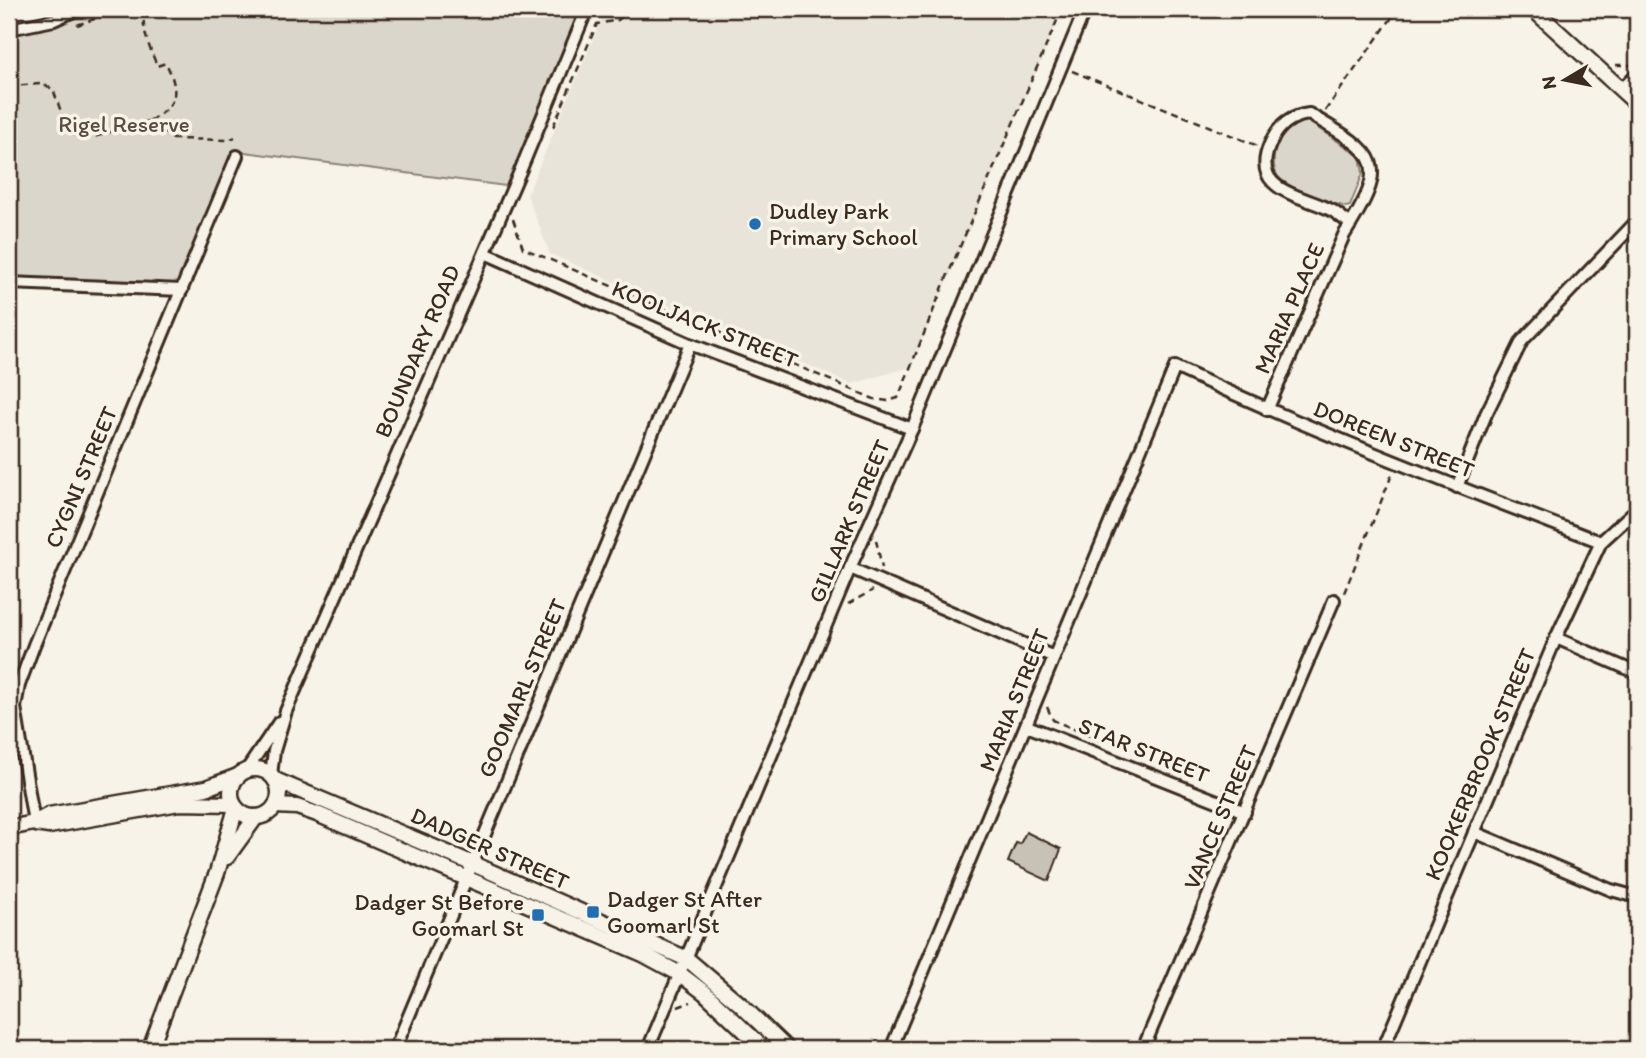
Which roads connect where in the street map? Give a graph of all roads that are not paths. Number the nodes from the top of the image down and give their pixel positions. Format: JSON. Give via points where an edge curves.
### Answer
{"nodes":[{"id":1,"x":78,"y":9,"type":"edge"},
{"id":2,"x":587,"y":9,"type":"edge"},
{"id":3,"x":1085,"y":9,"type":"edge"},
{"id":4,"x":1533,"y":9,"type":"edge"},
{"id":5,"x":9,"y":29,"type":"edge"},
{"id":6,"x":1637,"y":74,"type":"edge"},
{"id":7,"x":1622,"y":89,"type":"junction"},
{"id":8,"x":1637,"y":104,"type":"edge"},
{"id":9,"x":237,"y":156,"type":"dead end"},
{"id":10,"x":1637,"y":221,"type":"edge"},
{"id":11,"x":1351,"y":224,"type":"junction"},
{"id":12,"x":485,"y":253,"type":"junction"},
{"id":13,"x":9,"y":283,"type":"edge"},
{"id":14,"x":183,"y":290,"type":"junction"},
{"id":15,"x":690,"y":344,"type":"junction"},
{"id":16,"x":1175,"y":367,"type":"joint"},
{"id":17,"x":1267,"y":410,"type":"junction"},
{"id":18,"x":912,"y":429,"type":"junction"},
{"id":19,"x":1457,"y":487,"type":"junction"},
{"id":20,"x":1637,"y":509,"type":"edge"},
{"id":21,"x":1601,"y":542,"type":"junction"},
{"id":22,"x":850,"y":568,"type":"junction"},
{"id":23,"x":1334,"y":600,"type":"road end"},
{"id":24,"x":1556,"y":638,"type":"junction"},
{"id":25,"x":1054,"y":657,"type":"junction"},
{"id":26,"x":1637,"y":673,"type":"edge"},
{"id":27,"x":286,"y":711,"type":"junction"},
{"id":28,"x":1027,"y":726,"type":"junction"},
{"id":29,"x":242,"y":773,"type":"junction"},
{"id":30,"x":273,"y":777,"type":"junction"},
{"id":31,"x":234,"y":806,"type":"junction"},
{"id":32,"x":275,"y":806,"type":"junction"},
{"id":33,"x":1245,"y":812,"type":"junction"},
{"id":34,"x":256,"y":817,"type":"junction"},
{"id":35,"x":34,"y":823,"type":"junction"},
{"id":36,"x":9,"y":828,"type":"edge"},
{"id":37,"x":1474,"y":832,"type":"junction"},
{"id":38,"x":469,"y":870,"type":"junction"},
{"id":39,"x":217,"y":873,"type":"junction"},
{"id":40,"x":1637,"y":897,"type":"edge"},
{"id":41,"x":687,"y":959,"type":"junction"},
{"id":42,"x":680,"y":974,"type":"junction"},
{"id":43,"x":150,"y":1049,"type":"edge"},
{"id":44,"x":395,"y":1049,"type":"edge"},
{"id":45,"x":648,"y":1049,"type":"edge"},
{"id":46,"x":764,"y":1049,"type":"edge"},
{"id":47,"x":787,"y":1049,"type":"edge"},
{"id":48,"x":891,"y":1049,"type":"edge"},
{"id":49,"x":1143,"y":1049,"type":"edge"},
{"id":50,"x":1383,"y":1049,"type":"edge"}],
"edges":[{"from":1,"to":5,"type":"street","via":[[54,20]]},
{"from":2,"to":12,"type":"street","name":"BOUNDARY ROAD"},
{"from":3,"to":18,"type":"street","name":"GILLARK STREET"},
{"from":4,"to":7,"type":"street"},
{"from":6,"to":7,"type":"street"},
{"from":7,"to":8,"type":"street"},
{"from":9,"to":14,"type":"street","name":"CYGNI STREET"},
{"from":10,"to":19,"type":"street","via":[[1522,341]]},
{"from":11,"to":11,"type":"street","name":"MARIA PLACE","via":[[1372,179],[1367,152],[1309,114],[1292,118],[1276,132],[1267,150],[1268,173],[1276,186]]},
{"from":11,"to":17,"type":"street","name":"MARIA PLACE"},
{"from":12,"to":15,"type":"street","name":"KOOLJACK STREET"},
{"from":12,"to":27,"type":"street","name":"BOUNDARY ROAD"},
{"from":13,"to":14,"type":"street"},
{"from":14,"to":35,"type":"street","name":"CYGNI STREET","via":[[19,685],[15,707]]},
{"from":15,"to":18,"type":"street","name":"KOOLJACK STREET"},
{"from":15,"to":38,"type":"street","name":"GOOMARL STREET"},
{"from":16,"to":17,"type":"street","name":"DOREEN STREET"},
{"from":16,"to":25,"type":"street","name":"MARIA STREET"},
{"from":17,"to":19,"type":"street","name":"DOREEN STREET"},
{"from":18,"to":22,"type":"street","name":"GILLARK STREET"},
{"from":19,"to":21,"type":"street","name":"DOREEN STREET"},
{"from":20,"to":21,"type":"street","name":"KOOKERBROOK STREET"},
{"from":21,"to":24,"type":"street","name":"KOOKERBROOK STREET"},
{"from":22,"to":25,"type":"street"},
{"from":22,"to":41,"type":"street","name":"GILLARK STREET"},
{"from":23,"to":33,"type":"street","name":"VANCE STREET"},
{"from":24,"to":26,"type":"street"},
{"from":24,"to":37,"type":"street","name":"KOOKERBROOK STREET"},
{"from":25,"to":28,"type":"street","name":"MARIA STREET"},
{"from":27,"to":29,"type":"street","name":"BOUNDARY ROAD"},
{"from":27,"to":30,"type":"street","name":"BOUNDARY ROAD","via":[[274,751]]},
{"from":28,"to":33,"type":"street","name":"STAR STREET"},
{"from":28,"to":48,"type":"street","name":"MARIA STREET"},
{"from":29,"to":30,"type":"street","via":[[259,769]]},
{"from":29,"to":31,"type":"street","via":[[231,789]]},
{"from":29,"to":35,"type":"street","via":[[206,788],[49,815]]},
{"from":30,"to":32,"type":"street","via":[[279,793]]},
{"from":30,"to":38,"type":"street","name":"DADGER STREET"},
{"from":31,"to":34,"type":"street","via":[[248,817]]},
{"from":31,"to":35,"type":"street","via":[[179,803],[49,826]]},
{"from":31,"to":39,"type":"street"},
{"from":32,"to":34,"type":"street"},
{"from":32,"to":38,"type":"street","name":"DADGER STREET","via":[[297,807]]},
{"from":33,"to":49,"type":"street","name":"VANCE STREET"},
{"from":34,"to":39,"type":"street"},
{"from":35,"to":36,"type":"street"},
{"from":37,"to":40,"type":"street"},
{"from":37,"to":50,"type":"street","name":"KOOKERBROOK STREET"},
{"from":38,"to":41,"type":"street","name":"DADGER STREET"},
{"from":38,"to":42,"type":"street","name":"DADGER STREET"},
{"from":38,"to":44,"type":"street","name":"GOOMARL STREET"},
{"from":39,"to":43,"type":"street"},
{"from":41,"to":42,"type":"street","name":"GILLARK STREET"},
{"from":41,"to":47,"type":"street","name":"DADGER STREET"},
{"from":42,"to":45,"type":"street","name":"GILLARK STREET"},
{"from":42,"to":46,"type":"street","name":"DADGER STREET"}]}
